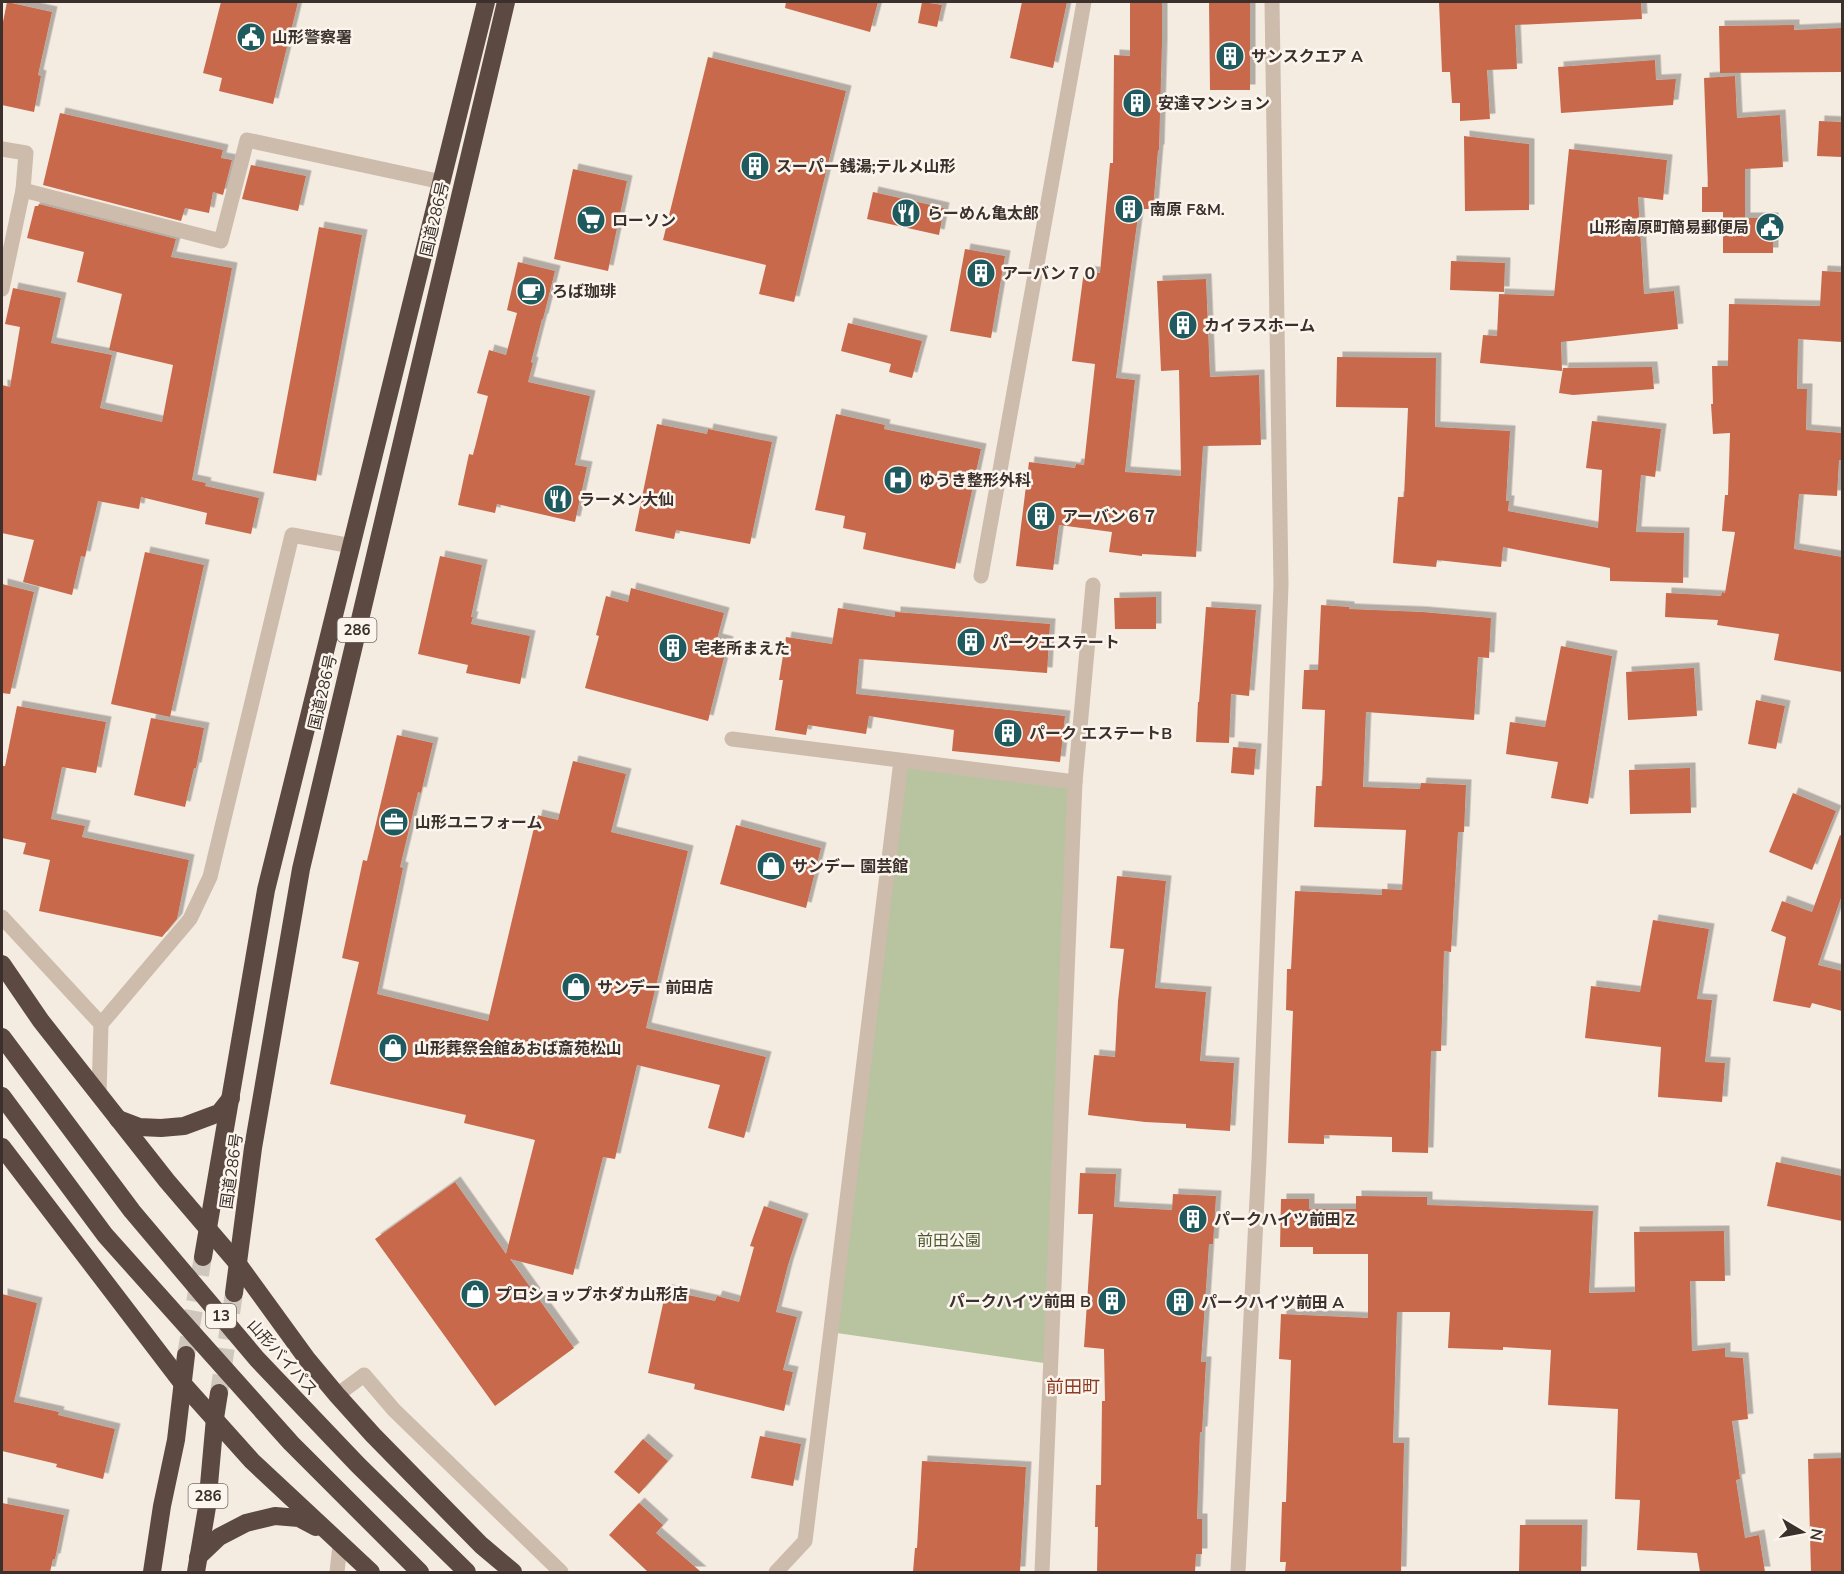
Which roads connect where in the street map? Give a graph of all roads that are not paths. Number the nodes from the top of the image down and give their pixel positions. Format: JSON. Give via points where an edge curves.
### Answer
{"nodes":[{"id":1,"x":486,"y":2,"type":"edge"},
{"id":2,"x":506,"y":2,"type":"edge"},
{"id":3,"x":1084,"y":2,"type":"edge"},
{"id":4,"x":1272,"y":2,"type":"edge"},
{"id":5,"x":2,"y":149,"type":"edge"},
{"id":6,"x":442,"y":182,"type":"junction"},
{"id":7,"x":23,"y":190,"type":"junction"},
{"id":8,"x":2,"y":289,"type":"edge"},
{"id":9,"x":352,"y":546,"type":"junction"},
{"id":10,"x":981,"y":576,"type":"dead end"},
{"id":11,"x":1093,"y":585,"type":"dead end"},
{"id":12,"x":732,"y":739,"type":"dead end"},
{"id":13,"x":901,"y":761,"type":"junction"},
{"id":14,"x":1075,"y":782,"type":"junction"},
{"id":15,"x":2,"y":917,"type":"edge"},
{"id":16,"x":2,"y":964,"type":"edge"},
{"id":17,"x":101,"y":1024,"type":"junction"},
{"id":18,"x":2,"y":1036,"type":"edge"},
{"id":19,"x":99,"y":1094,"type":"junction"},
{"id":20,"x":2,"y":1096,"type":"edge"},
{"id":21,"x":232,"y":1096,"type":"junction"},
{"id":22,"x":118,"y":1119,"type":"junction"},
{"id":23,"x":2,"y":1147,"type":"edge"},
{"id":24,"x":208,"y":1228,"type":"junction"},
{"id":25,"x":203,"y":1257,"type":"tunnel mouth"},
{"id":26,"x":238,"y":1264,"type":"junction"},
{"id":27,"x":234,"y":1293,"type":"tunnel mouth"},
{"id":28,"x":186,"y":1355,"type":"tunnel mouth"},
{"id":29,"x":183,"y":1384,"type":"junction"},
{"id":30,"x":219,"y":1393,"type":"tunnel mouth"},
{"id":31,"x":337,"y":1395,"type":"junction"},
{"id":32,"x":215,"y":1418,"type":"junction"},
{"id":33,"x":326,"y":1531,"type":"junction"},
{"id":34,"x":340,"y":1545,"type":"junction"},
{"id":35,"x":197,"y":1565,"type":"edge"},
{"id":36,"x":152,"y":1572,"type":"edge"},
{"id":37,"x":337,"y":1572,"type":"edge"},
{"id":38,"x":371,"y":1572,"type":"edge"},
{"id":39,"x":420,"y":1572,"type":"edge"},
{"id":40,"x":467,"y":1572,"type":"edge"},
{"id":41,"x":513,"y":1572,"type":"edge"},
{"id":42,"x":561,"y":1572,"type":"edge"},
{"id":43,"x":776,"y":1572,"type":"edge"},
{"id":44,"x":1042,"y":1572,"type":"edge"},
{"id":45,"x":1238,"y":1572,"type":"edge"}],
"edges":[{"from":1,"to":6,"type":"highway","name":"国道286号","number":"286"},
{"from":2,"to":26,"type":"highway","name":"国道286号","number":"286","via":[[301,869]]},
{"from":3,"to":10,"type":"street"},
{"from":4,"to":45,"type":"street","via":[[1281,585],[1259,1160]]},
{"from":5,"to":7,"type":"street","via":[[26,153]]},
{"from":6,"to":7,"type":"street","via":[[247,140],[221,241]]},
{"from":6,"to":9,"type":"highway","name":"国道286号","number":"286"},
{"from":7,"to":8,"type":"street"},
{"from":9,"to":17,"type":"street","via":[[292,535],[210,877],[190,919]]},
{"from":9,"to":21,"type":"highway","name":"国道286号","number":"286","via":[[266,890]]},
{"from":11,"to":14,"type":"street"},
{"from":12,"to":13,"type":"street"},
{"from":13,"to":14,"type":"street"},
{"from":13,"to":43,"type":"street","via":[[805,1541]]},
{"from":14,"to":44,"type":"street"},
{"from":15,"to":17,"type":"street"},
{"from":16,"to":19,"type":"highway"},
{"from":17,"to":19,"type":"street"},
{"from":18,"to":40,"type":"highway","name":"山形バイパス","number":"13","bridge":true,"via":[[132,1211],[257,1359]]},
{"from":19,"to":22,"type":"highway"},
{"from":20,"to":39,"type":"highway","number":"13","bridge":true,"via":[[105,1235],[291,1443]]},
{"from":21,"to":22,"type":"highway","via":[[219,1113],[184,1126],[139,1127]]},
{"from":21,"to":24,"type":"highway","name":"国道286号","number":"286"},
{"from":22,"to":24,"type":"highway"},
{"from":23,"to":29,"type":"highway"},
{"from":24,"to":25,"type":"highway","name":"国道286号","number":"286"},
{"from":24,"to":26,"type":"highway"},
{"from":26,"to":27,"type":"highway","name":"国道286号","number":"286"},
{"from":26,"to":31,"type":"highway"},
{"from":28,"to":29,"type":"highway","number":"286"},
{"from":29,"to":32,"type":"highway"},
{"from":29,"to":36,"type":"highway","number":"286"},
{"from":30,"to":32,"type":"highway","number":"286"},
{"from":31,"to":41,"type":"highway","via":[[481,1545]]},
{"from":31,"to":42,"type":"street","via":[[363,1375]]},
{"from":32,"to":33,"type":"highway","via":[[252,1461]]},
{"from":32,"to":35,"type":"highway","number":"286"},
{"from":33,"to":34,"type":"highway"},
{"from":33,"to":35,"type":"highway","via":[[299,1518],[275,1516],[246,1523],[219,1537]]},
{"from":34,"to":37,"type":"street"},
{"from":34,"to":38,"type":"highway"}]}
